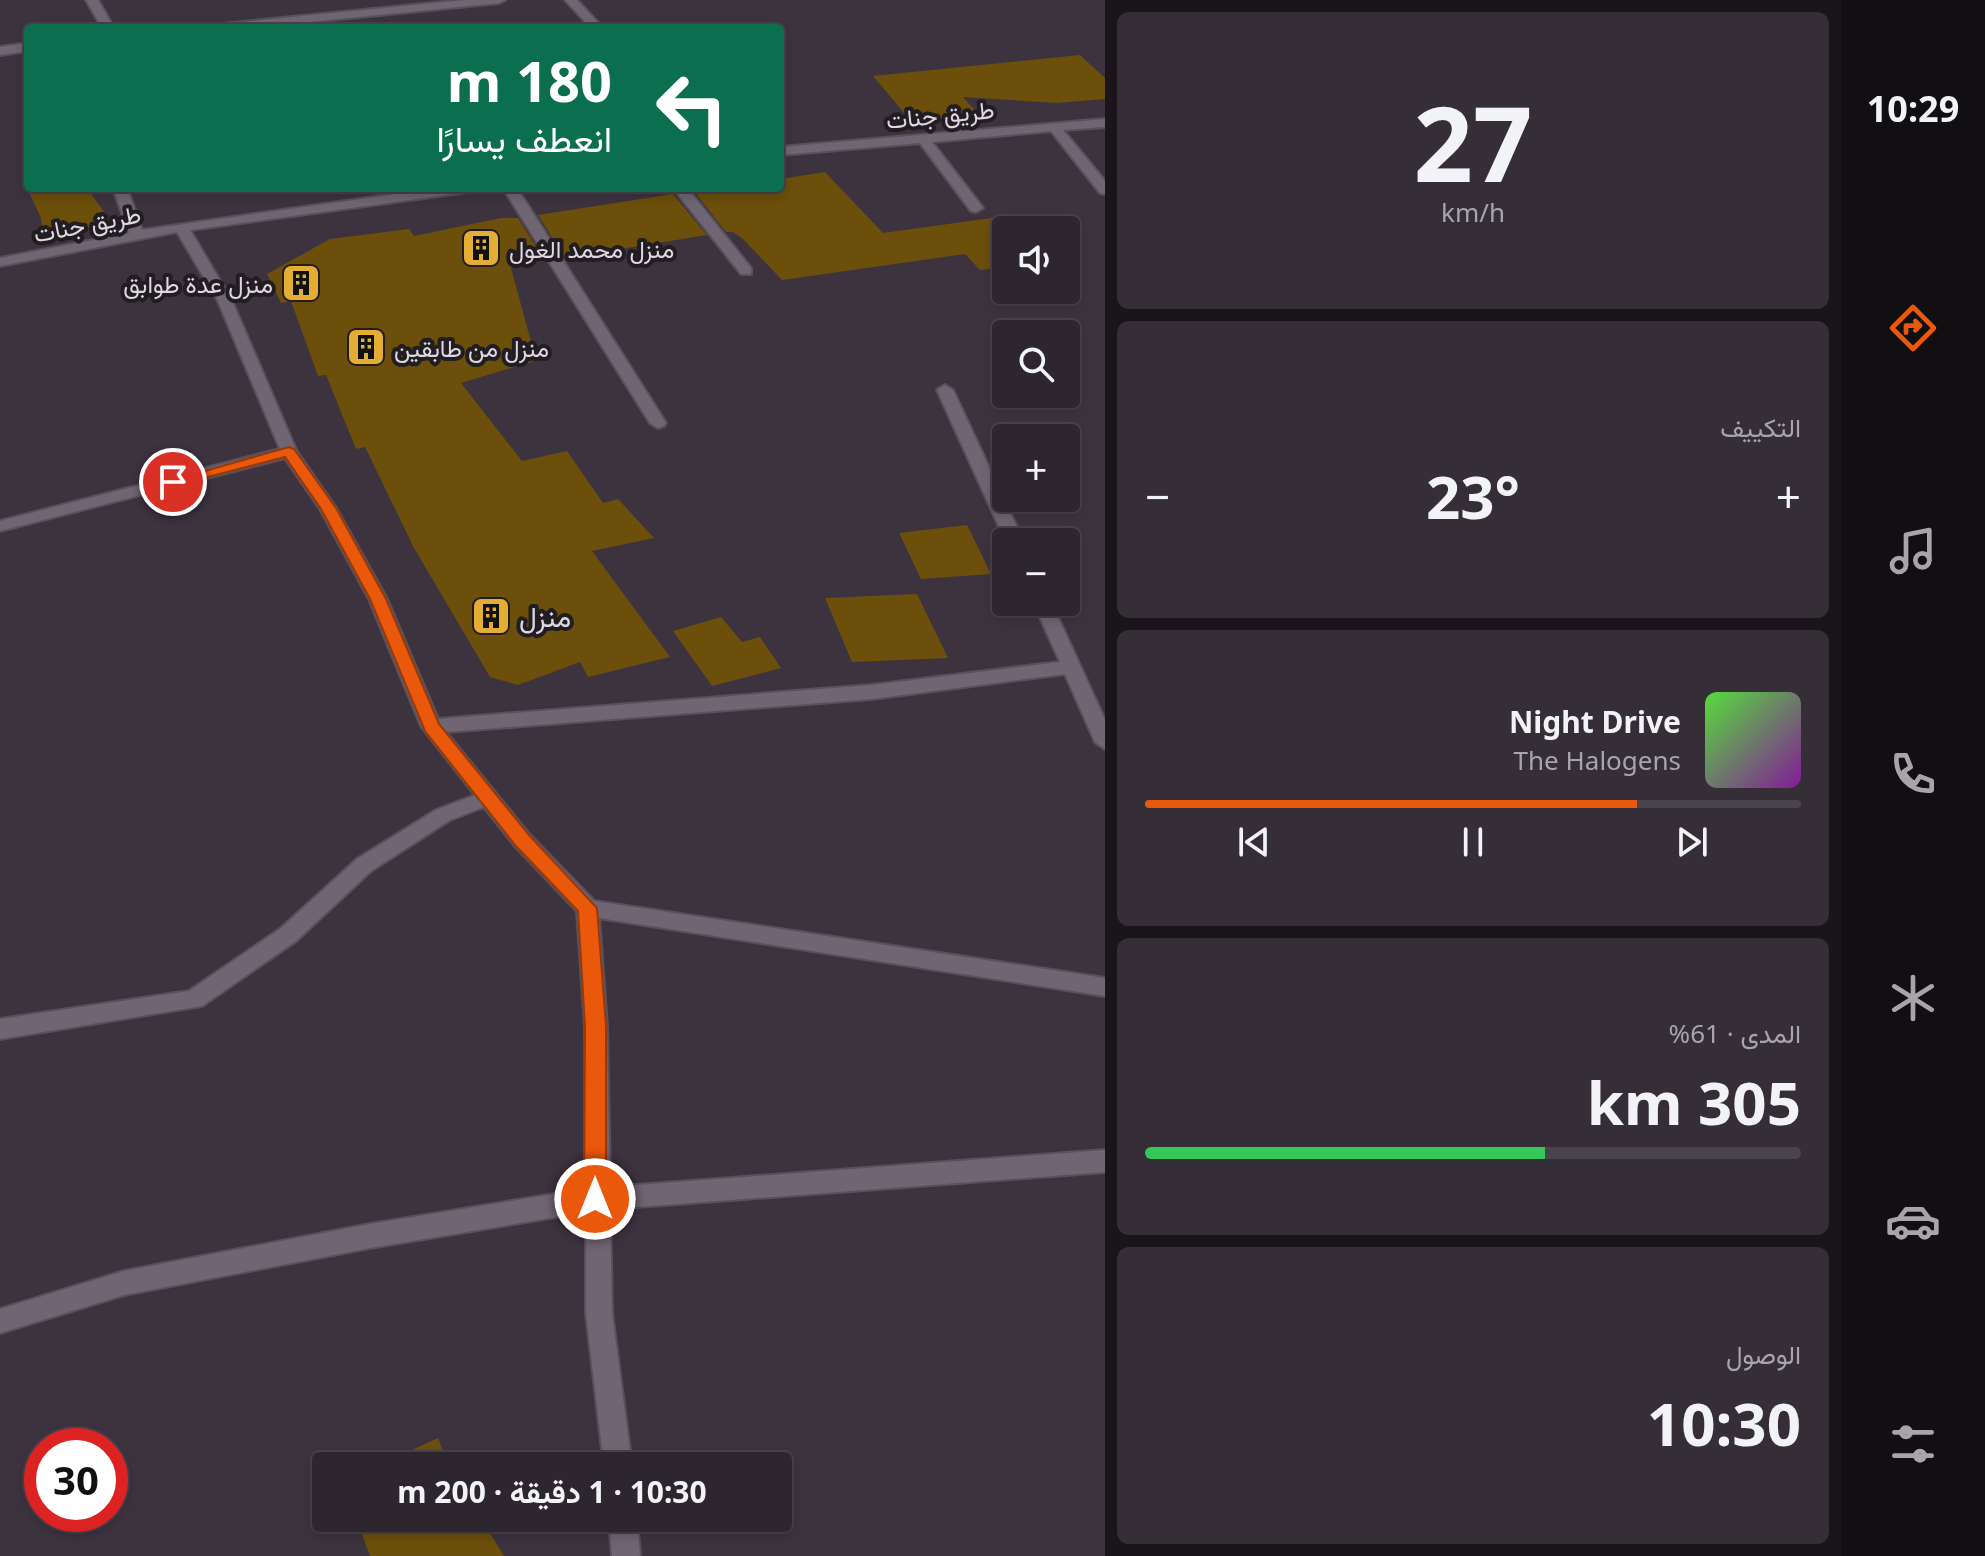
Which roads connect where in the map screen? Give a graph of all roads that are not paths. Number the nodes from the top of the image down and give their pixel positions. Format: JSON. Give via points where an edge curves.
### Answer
{"nodes":[{"id":1,"x":92,"y":0,"type":"edge"},
{"id":2,"x":390,"y":0,"type":"edge"},
{"id":3,"x":499,"y":0,"type":"edge"},
{"id":4,"x":571,"y":0,"type":"edge"},
{"id":5,"x":403,"y":16,"type":"junction"},
{"id":6,"x":106,"y":24,"type":"edge"},
{"id":7,"x":276,"y":24,"type":"edge"},
{"id":8,"x":593,"y":24,"type":"edge"},
{"id":9,"x":24,"y":48,"type":"edge"},
{"id":10,"x":0,"y":51,"type":"edge"},
{"id":11,"x":1105,"y":123,"type":"edge"},
{"id":12,"x":1053,"y":126,"type":"junction"},
{"id":13,"x":923,"y":138,"type":"junction"},
{"id":14,"x":784,"y":151,"type":"edge"},
{"id":15,"x":1105,"y":190,"type":"edge"},
{"id":16,"x":121,"y":192,"type":"edge"},
{"id":17,"x":439,"y":192,"type":"edge"},
{"id":18,"x":513,"y":192,"type":"edge"},
{"id":19,"x":683,"y":192,"type":"edge"},
{"id":20,"x":976,"y":208,"type":"dead end"},
{"id":21,"x":181,"y":227,"type":"junction"},
{"id":22,"x":137,"y":235,"type":"junction"},
{"id":23,"x":0,"y":262,"type":"edge"},
{"id":24,"x":746,"y":271,"type":"dead end"},
{"id":25,"x":945,"y":390,"type":"dead end"},
{"id":26,"x":658,"y":423,"type":"dead end"},
{"id":27,"x":289,"y":452,"type":"junction"},
{"id":28,"x":0,"y":526,"type":"edge"},
{"id":29,"x":1009,"y":528,"type":"edge"},
{"id":30,"x":1048,"y":616,"type":"edge"},
{"id":31,"x":1072,"y":667,"type":"junction"},
{"id":32,"x":431,"y":726,"type":"junction"},
{"id":33,"x":1105,"y":742,"type":"edge"},
{"id":34,"x":487,"y":798,"type":"junction"},
{"id":35,"x":588,"y":908,"type":"junction"},
{"id":36,"x":1105,"y":987,"type":"edge"},
{"id":37,"x":0,"y":1029,"type":"edge"},
{"id":38,"x":1105,"y":1161,"type":"edge"},
{"id":39,"x":595,"y":1199,"type":"junction"},
{"id":40,"x":0,"y":1321,"type":"edge"},
{"id":41,"x":616,"y":1452,"type":"edge"},
{"id":42,"x":624,"y":1532,"type":"edge"},
{"id":43,"x":626,"y":1556,"type":"edge"}],
"edges":[{"from":1,"to":6,"type":"street"},
{"from":2,"to":5,"type":"street"},
{"from":3,"to":5,"type":"street"},
{"from":4,"to":8,"type":"street"},
{"from":5,"to":7,"type":"street"},
{"from":9,"to":10,"type":"street"},
{"from":11,"to":12,"type":"street","name":"طريق جنات"},
{"from":12,"to":13,"type":"street","name":"طريق جنات"},
{"from":12,"to":15,"type":"street"},
{"from":13,"to":14,"type":"street","name":"طريق جنات"},
{"from":13,"to":20,"type":"street"},
{"from":16,"to":22,"type":"street"},
{"from":17,"to":21,"type":"street","name":"طريق جنات"},
{"from":18,"to":26,"type":"street"},
{"from":19,"to":24,"type":"street"},
{"from":21,"to":22,"type":"street","name":"طريق جنات"},
{"from":21,"to":27,"type":"street","via":[[225,301]]},
{"from":22,"to":23,"type":"street","name":"طريق جنات"},
{"from":25,"to":29,"type":"street"},
{"from":27,"to":28,"type":"street"},
{"from":27,"to":32,"type":"street","via":[[328,508],[378,599]]},
{"from":30,"to":31,"type":"street"},
{"from":31,"to":32,"type":"street","via":[[872,692]]},
{"from":31,"to":33,"type":"street"},
{"from":32,"to":34,"type":"street"},
{"from":34,"to":35,"type":"street"},
{"from":34,"to":37,"type":"street","via":[[443,815],[364,865],[288,935],[194,999]]},
{"from":35,"to":36,"type":"street"},
{"from":35,"to":39,"type":"street","via":[[596,1026]]},
{"from":38,"to":39,"type":"street"},
{"from":39,"to":40,"type":"street","via":[[124,1283]]},
{"from":39,"to":41,"type":"street","via":[[599,1313]]},
{"from":42,"to":43,"type":"street"}]}
